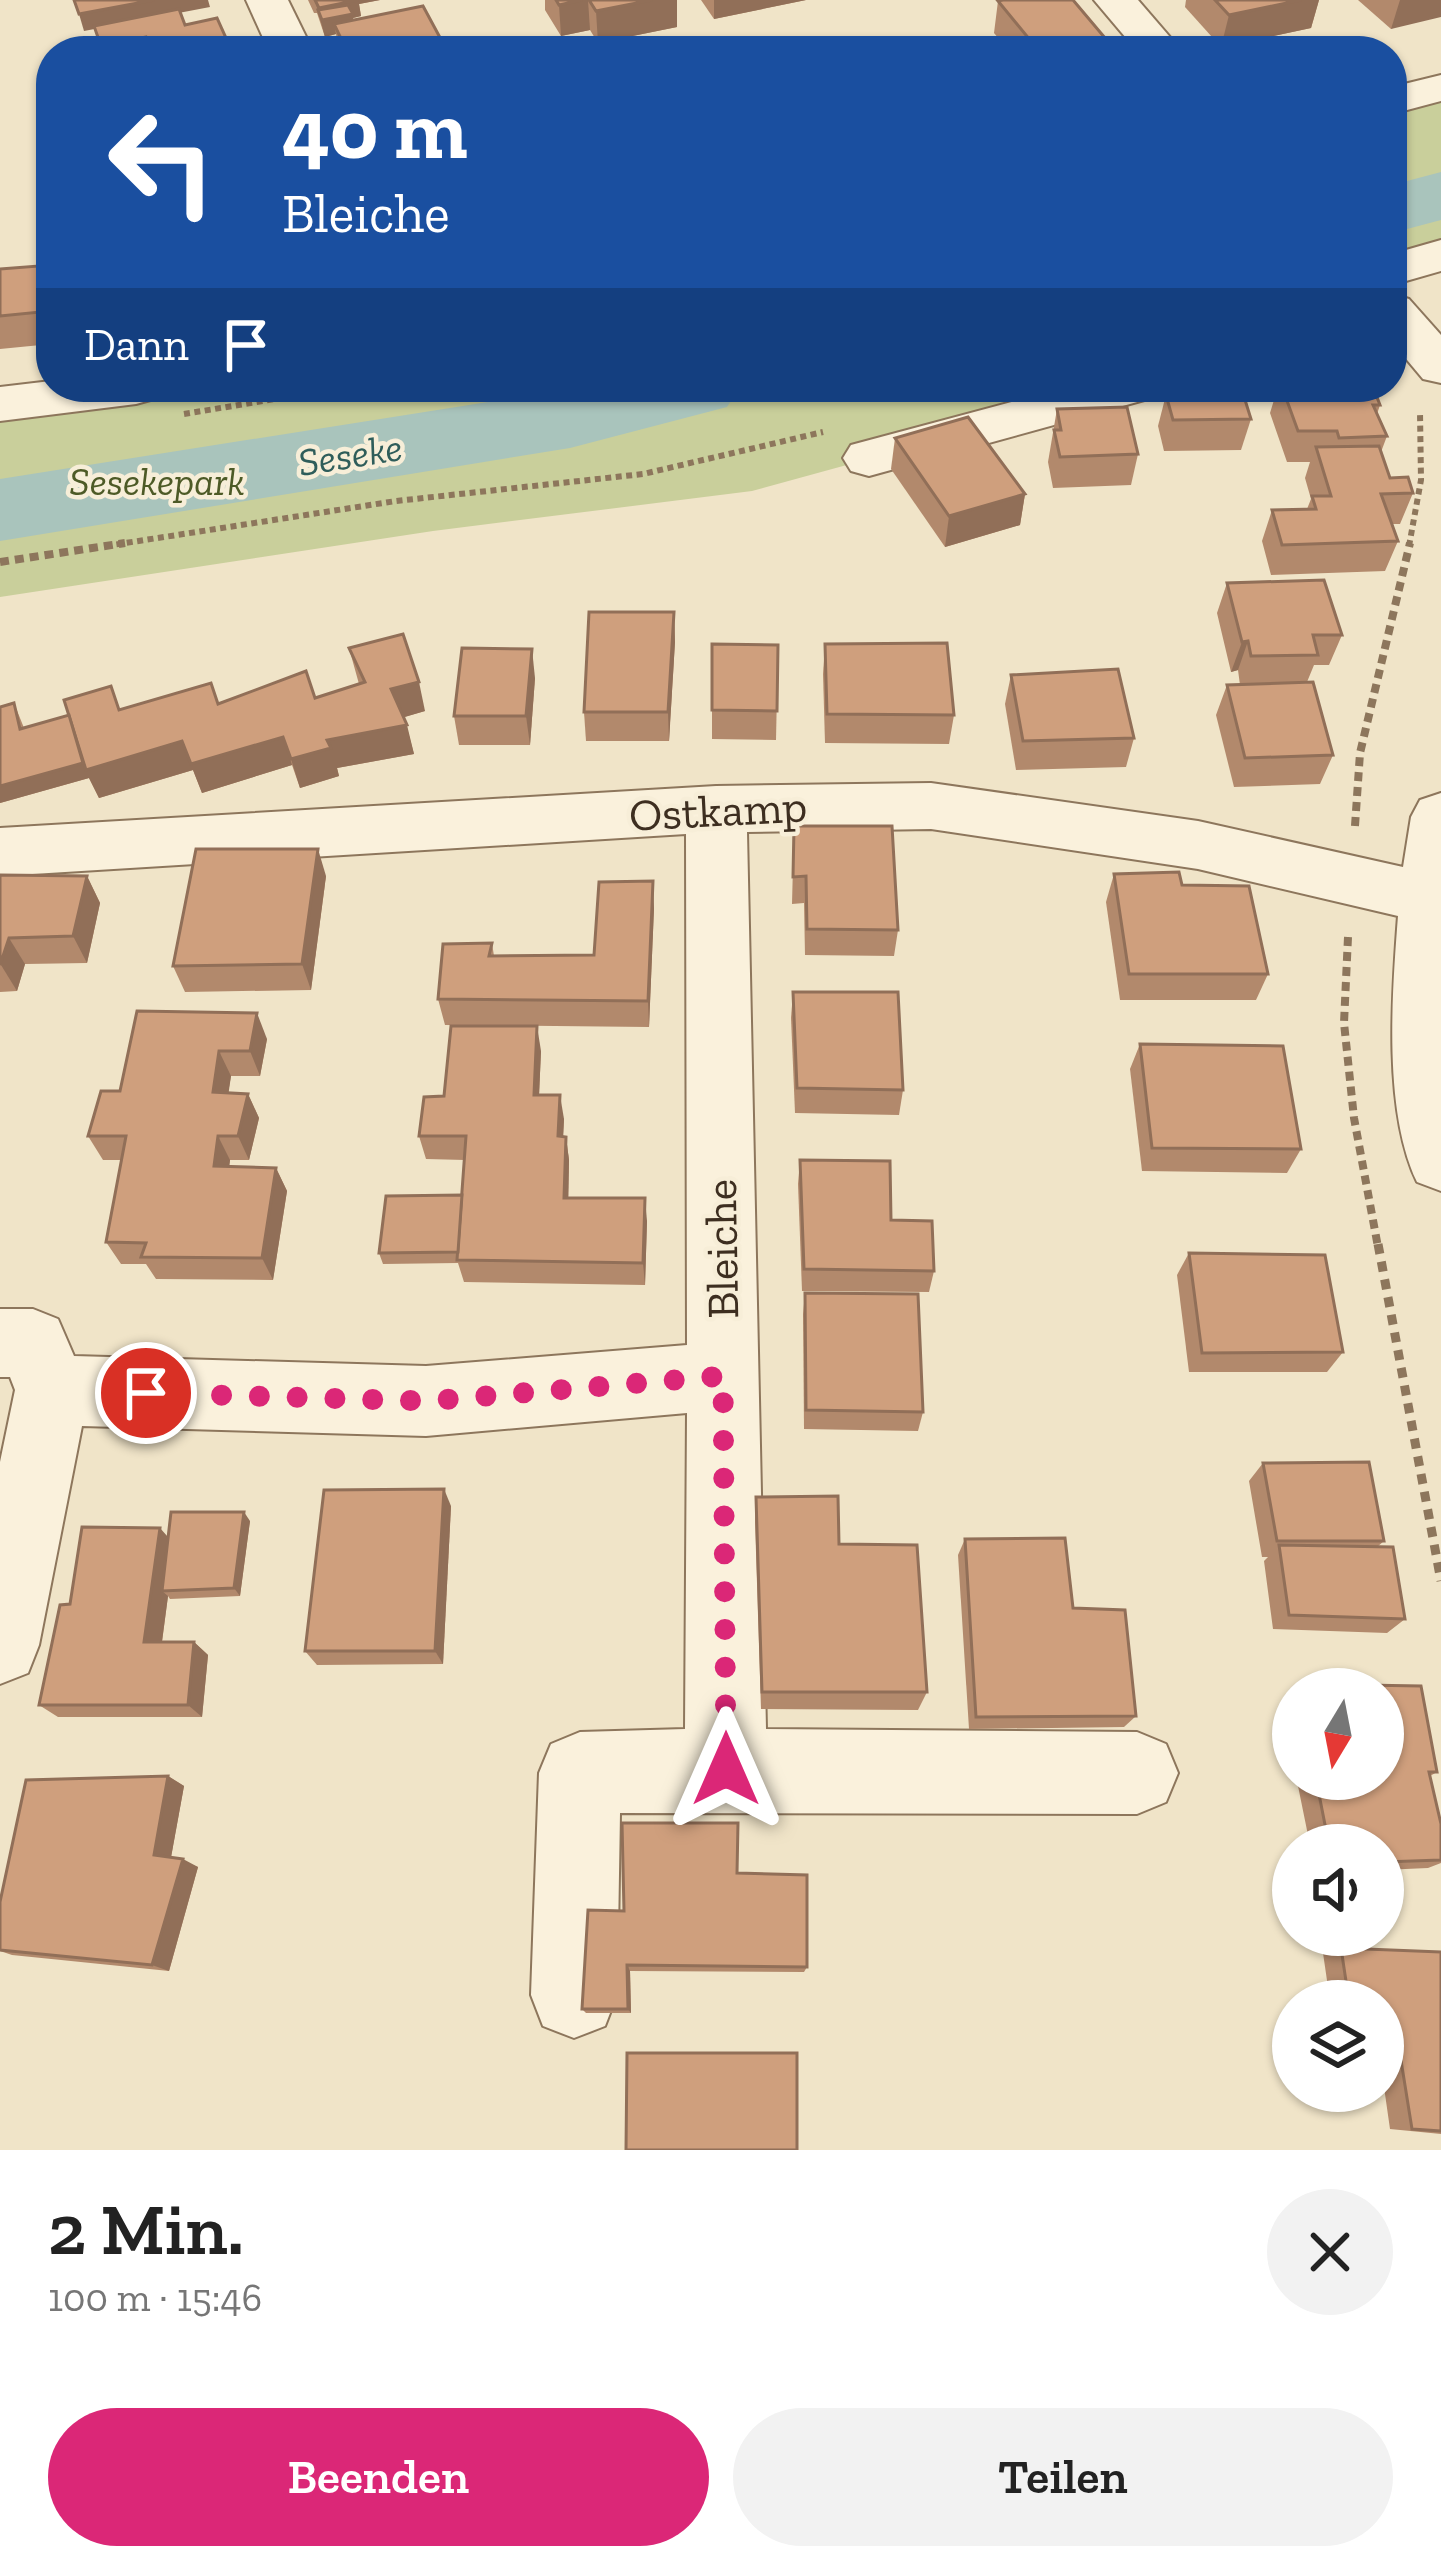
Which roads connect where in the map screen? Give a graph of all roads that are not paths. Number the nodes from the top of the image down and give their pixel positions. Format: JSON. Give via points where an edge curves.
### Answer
{"nodes":[{"id":1,"x":267,"y":0,"type":"edge"},
{"id":2,"x":1115,"y":0,"type":"edge"},
{"id":3,"x":284,"y":36,"type":"edge"},
{"id":4,"x":1147,"y":36,"type":"edge"},
{"id":5,"x":1441,"y":88,"type":"edge"},
{"id":6,"x":1407,"y":97,"type":"edge"},
{"id":7,"x":1441,"y":255,"type":"edge"},
{"id":8,"x":1407,"y":290,"type":"edge"},
{"id":9,"x":1407,"y":322,"type":"edge"},
{"id":10,"x":1441,"y":368,"type":"edge"},
{"id":11,"x":36,"y":400,"type":"edge"},
{"id":12,"x":1055,"y":402,"type":"edge"},
{"id":13,"x":0,"y":404,"type":"edge"},
{"id":14,"x":855,"y":442,"type":"road end"},
{"id":15,"x":716,"y":809,"type":"junction"},
{"id":16,"x":1441,"y":817,"type":"edge"},
{"id":17,"x":0,"y":852,"type":"edge"},
{"id":18,"x":1428,"y":898,"type":"junction"},
{"id":19,"x":1441,"y":1161,"type":"edge"},
{"id":20,"x":26,"y":1366,"type":"edge"},
{"id":21,"x":723,"y":1376,"type":"junction"},
{"id":22,"x":0,"y":1645,"type":"edge"},
{"id":23,"x":726,"y":1769,"type":"junction"},
{"id":24,"x":1137,"y":1773,"type":"dead end"},
{"id":25,"x":574,"y":1995,"type":"dead end"}],
"edges":[{"from":1,"to":3,"type":"street"},
{"from":2,"to":4,"type":"street"},
{"from":5,"to":6,"type":"street"},
{"from":7,"to":8,"type":"street"},
{"from":9,"to":10,"type":"street"},
{"from":11,"to":13,"type":"street"},
{"from":12,"to":14,"type":"street"},
{"from":15,"to":17,"type":"street","name":"Ostkamp"},
{"from":15,"to":18,"type":"street","name":"Ostkamp","via":[[850,804],[999,813],[1198,845]]},
{"from":15,"to":21,"type":"street","name":"Bleiche"},
{"from":16,"to":18,"type":"street"},
{"from":18,"to":19,"type":"street","via":[[1423,956]]},
{"from":20,"to":21,"type":"street","name":"Bleiche","via":[[427,1401]]},
{"from":20,"to":22,"type":"street","name":"Bleiche"},
{"from":21,"to":23,"type":"street"},
{"from":23,"to":24,"type":"street"},
{"from":23,"to":25,"type":"street","via":[[580,1773]]}]}
